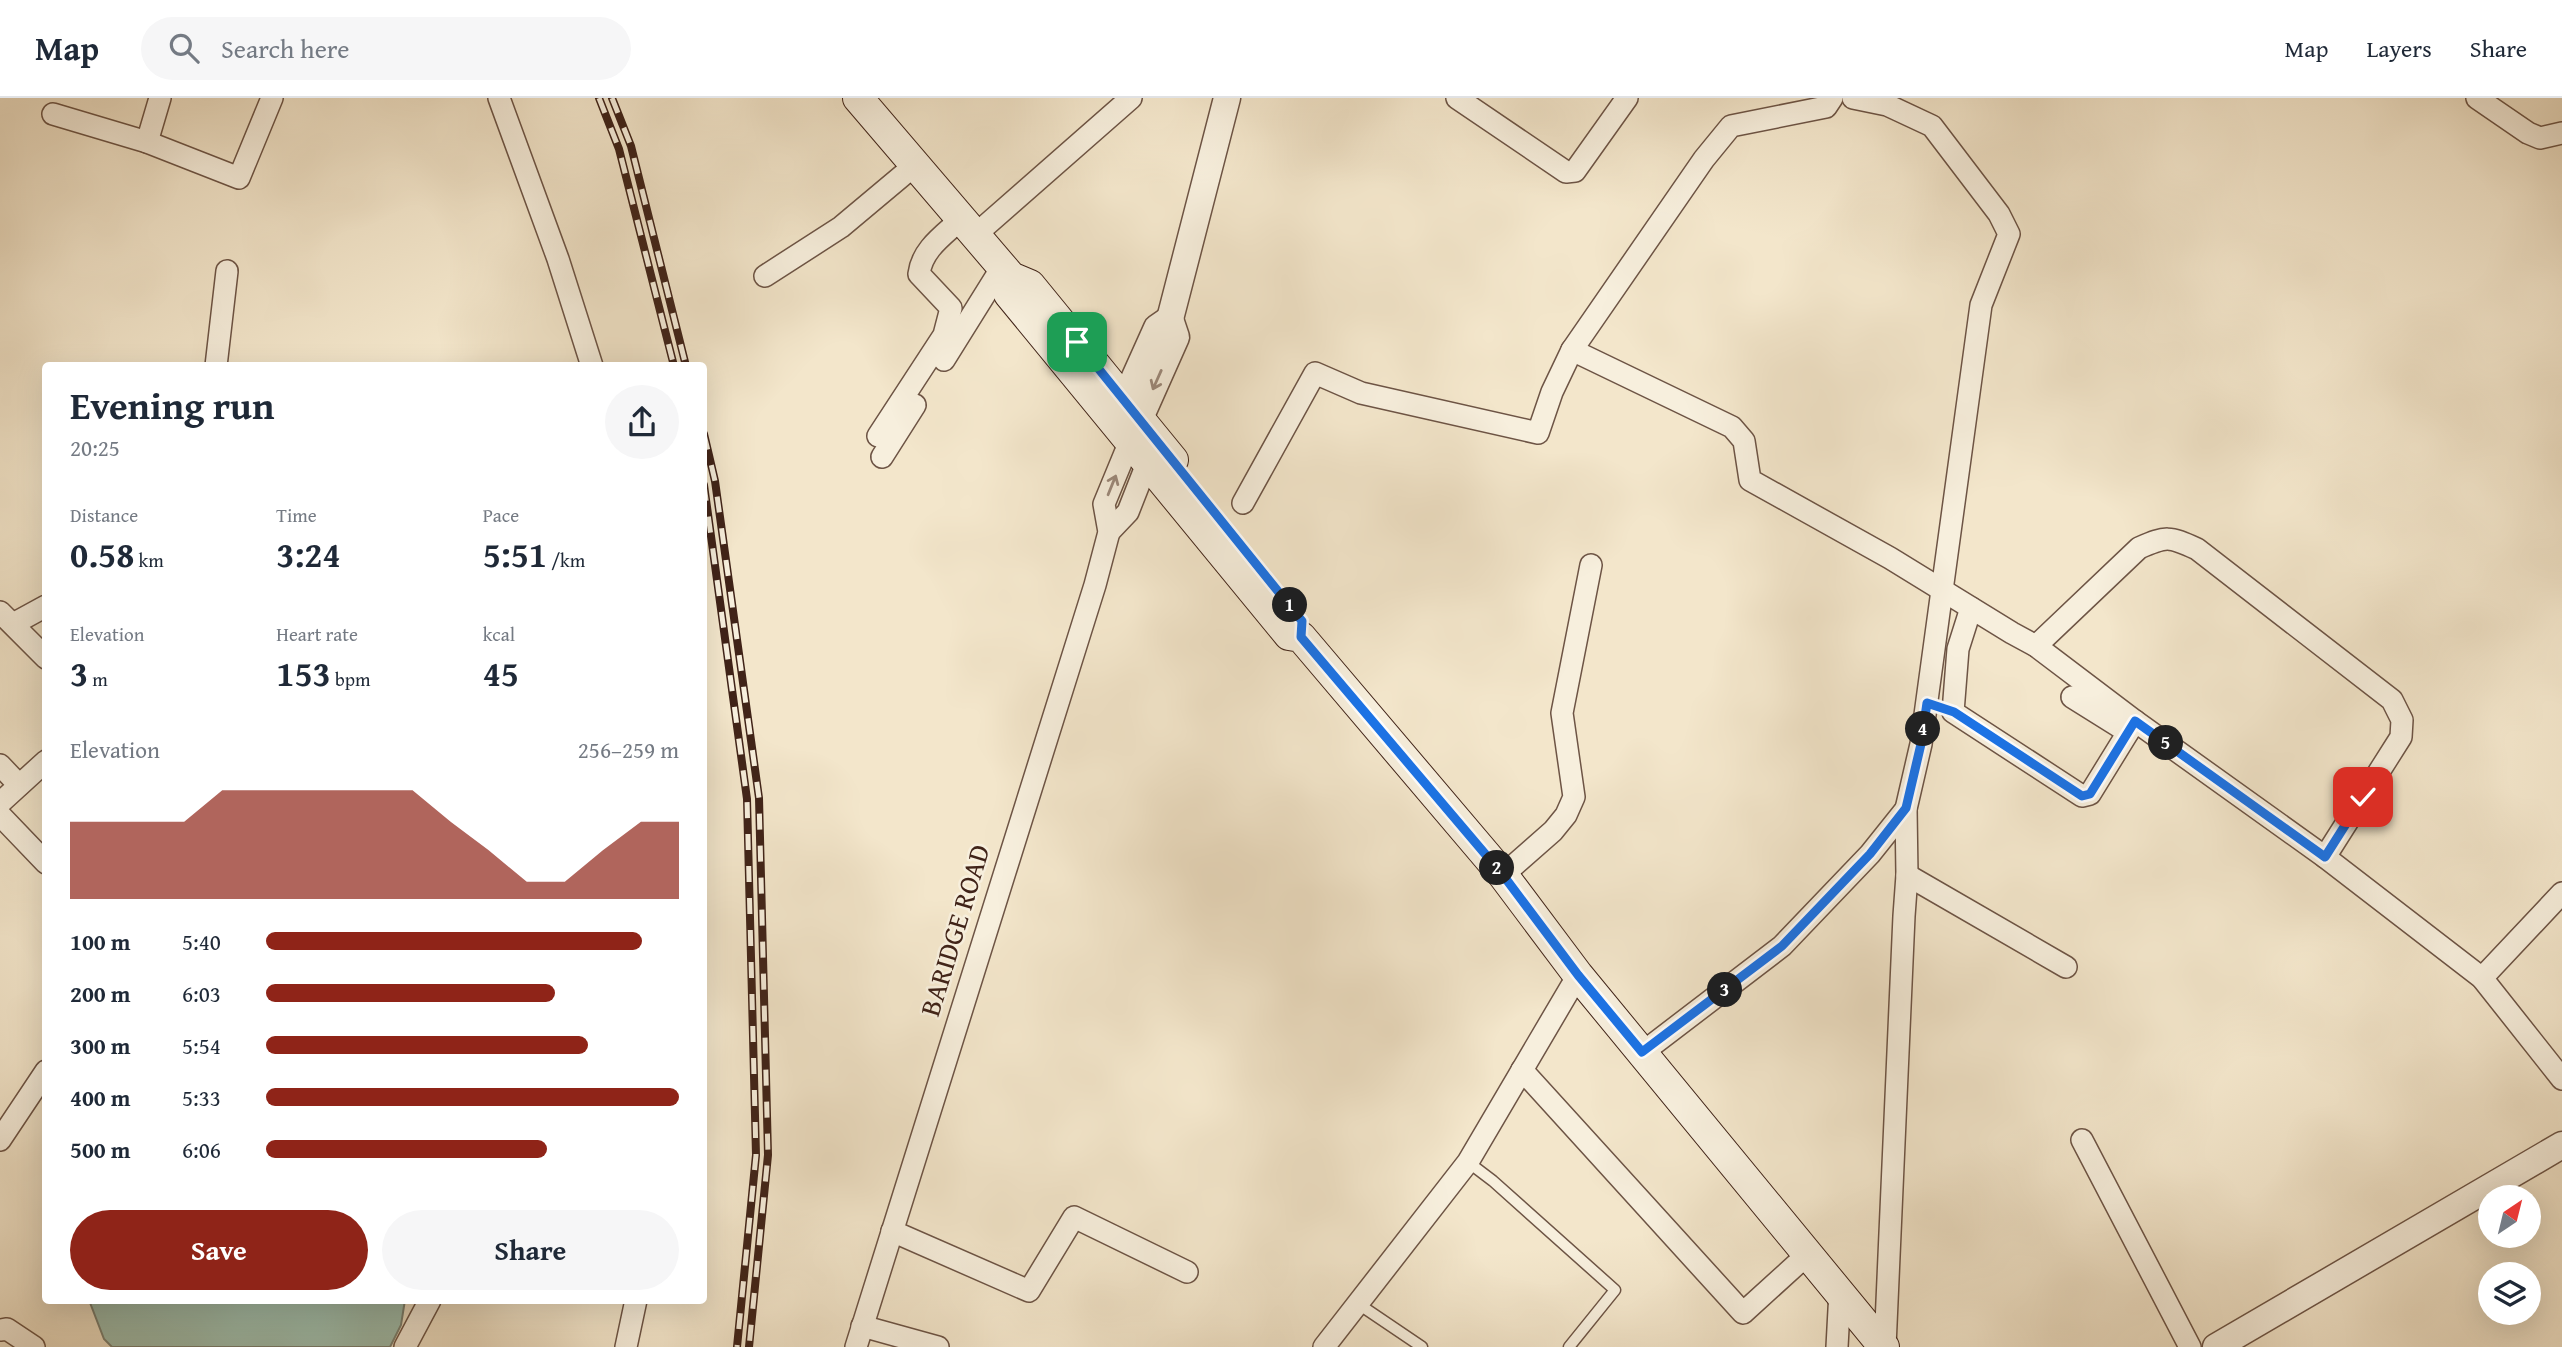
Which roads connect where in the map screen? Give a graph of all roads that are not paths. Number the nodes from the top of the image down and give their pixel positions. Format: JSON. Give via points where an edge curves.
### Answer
{"nodes":[{"id":1,"x":160,"y":98,"type":"edge"},
{"id":2,"x":272,"y":98,"type":"edge"},
{"id":3,"x":499,"y":98,"type":"edge"},
{"id":4,"x":858,"y":98,"type":"edge"},
{"id":5,"x":1131,"y":98,"type":"edge"},
{"id":6,"x":1227,"y":98,"type":"edge"},
{"id":7,"x":1458,"y":98,"type":"edge"},
{"id":8,"x":1627,"y":98,"type":"edge"},
{"id":9,"x":1832,"y":98,"type":"edge"},
{"id":10,"x":1853,"y":98,"type":"edge"},
{"id":11,"x":2477,"y":98,"type":"edge"},
{"id":12,"x":1780,"y":107,"type":"edge"},
{"id":13,"x":53,"y":114,"type":"dead end"},
{"id":14,"x":2562,"y":134,"type":"edge"},
{"id":15,"x":147,"y":142,"type":"junction"},
{"id":16,"x":915,"y":165,"type":"junction"},
{"id":17,"x":964,"y":222,"type":"junction"},
{"id":18,"x":906,"y":258,"type":"dead end"},
{"id":19,"x":227,"y":271,"type":"dead end"},
{"id":20,"x":1007,"y":272,"type":"junction"},
{"id":21,"x":765,"y":276,"type":"dead end"},
{"id":22,"x":1572,"y":350,"type":"junction"},
{"id":23,"x":216,"y":362,"type":"edge"},
{"id":24,"x":591,"y":362,"type":"edge"},
{"id":25,"x":1136,"y":430,"type":"junction"},
{"id":26,"x":878,"y":436,"type":"dead end"},
{"id":27,"x":882,"y":457,"type":"dead end"},
{"id":28,"x":1243,"y":503,"type":"dead end"},
{"id":29,"x":1591,"y":565,"type":"dead end"},
{"id":30,"x":1942,"y":590,"type":"junction"},
{"id":31,"x":42,"y":607,"type":"edge"},
{"id":32,"x":1971,"y":608,"type":"junction"},
{"id":33,"x":6,"y":618,"type":"edge"},
{"id":34,"x":2036,"y":646,"type":"junction"},
{"id":35,"x":42,"y":654,"type":"edge"},
{"id":36,"x":2072,"y":696,"type":"dead end"},
{"id":37,"x":1927,"y":703,"type":"junction"},
{"id":38,"x":1954,"y":712,"type":"junction"},
{"id":39,"x":2132,"y":727,"type":"junction"},
{"id":40,"x":42,"y":763,"type":"edge"},
{"id":41,"x":8,"y":779,"type":"edge"},
{"id":42,"x":0,"y":803,"type":"edge"},
{"id":43,"x":1906,"y":808,"type":"junction"},
{"id":44,"x":0,"y":815,"type":"edge"},
{"id":45,"x":2325,"y":857,"type":"junction"},
{"id":46,"x":42,"y":859,"type":"edge"},
{"id":47,"x":1503,"y":875,"type":"junction"},
{"id":48,"x":1908,"y":875,"type":"junction"},
{"id":49,"x":2562,"y":893,"type":"edge"},
{"id":50,"x":2066,"y":967,"type":"dead end"},
{"id":51,"x":1578,"y":975,"type":"junction"},
{"id":52,"x":2482,"y":978,"type":"junction"},
{"id":53,"x":1642,"y":1052,"type":"junction"},
{"id":54,"x":1522,"y":1070,"type":"junction"},
{"id":55,"x":42,"y":1077,"type":"edge"},
{"id":56,"x":2562,"y":1079,"type":"edge"},
{"id":57,"x":0,"y":1140,"type":"edge"},
{"id":58,"x":2082,"y":1140,"type":"dead end"},
{"id":59,"x":2562,"y":1145,"type":"edge"},
{"id":60,"x":1468,"y":1162,"type":"junction"},
{"id":61,"x":892,"y":1231,"type":"junction"},
{"id":62,"x":1809,"y":1253,"type":"junction"},
{"id":63,"x":1187,"y":1272,"type":"dead end"},
{"id":64,"x":1840,"y":1291,"type":"junction"},
{"id":65,"x":1357,"y":1303,"type":"junction"},
{"id":66,"x":428,"y":1304,"type":"edge"},
{"id":67,"x":635,"y":1304,"type":"edge"},
{"id":68,"x":862,"y":1326,"type":"junction"},
{"id":69,"x":0,"y":1330,"type":"edge"},
{"id":70,"x":912,"y":1344,"type":"edge"},
{"id":71,"x":409,"y":1345,"type":"edge"},
{"id":72,"x":34,"y":1347,"type":"edge"},
{"id":73,"x":626,"y":1347,"type":"edge"},
{"id":74,"x":856,"y":1347,"type":"edge"},
{"id":75,"x":938,"y":1347,"type":"edge"},
{"id":76,"x":1324,"y":1347,"type":"edge"},
{"id":77,"x":1422,"y":1347,"type":"edge"},
{"id":78,"x":1569,"y":1347,"type":"edge"},
{"id":79,"x":1837,"y":1347,"type":"edge"},
{"id":80,"x":1885,"y":1347,"type":"edge"},
{"id":81,"x":2190,"y":1347,"type":"edge"},
{"id":82,"x":2217,"y":1347,"type":"edge"}],
"edges":[{"from":1,"to":15,"type":"street"},
{"from":2,"to":15,"type":"street","via":[[239,178]]},
{"from":3,"to":24,"type":"street"},
{"from":4,"to":16,"type":"main road"},
{"from":5,"to":17,"type":"street"},
{"from":6,"to":25,"type":"street","via":[[1170,319],[1157,328]]},
{"from":7,"to":8,"type":"street","via":[[1566,172],[1575,171]]},
{"from":9,"to":12,"type":"street","via":[[1826,107]]},
{"from":10,"to":30,"type":"street","via":[[1886,104],[1932,126],[2000,214],[2009,234],[1981,305]]},
{"from":11,"to":14,"type":"street","via":[[2528,133],[2540,138]]},
{"from":12,"to":22,"type":"street","via":[[1731,125]]},
{"from":13,"to":15,"type":"street"},
{"from":16,"to":17,"type":"main road"},
{"from":16,"to":21,"type":"street","via":[[841,227]]},
{"from":17,"to":18,"type":"street"},
{"from":17,"to":20,"type":"main road"},
{"from":17,"to":26,"type":"street","via":[[925,253],[919,274],[951,308],[944,335]]},
{"from":19,"to":23,"type":"street"},
{"from":20,"to":25,"type":"main road","via":[[1030,285]]},
{"from":20,"to":27,"type":"street"},
{"from":22,"to":28,"type":"street","via":[[1538,433],[1360,393],[1315,373]]},
{"from":22,"to":30,"type":"street","via":[[1732,427],[1744,441],[1750,480]]},
{"from":25,"to":47,"type":"main road","via":[[1302,621],[1301,637]]},
{"from":61,"to":25,"type":"street","name":"BARIDGE ROAD","one_way":true,"via":[[1109,532],[1128,512]]},
{"from":29,"to":47,"type":"street","via":[[1562,713],[1574,797],[1553,831]]},
{"from":30,"to":32,"type":"street"},
{"from":30,"to":37,"type":"street"},
{"from":31,"to":33,"type":"street"},
{"from":32,"to":34,"type":"street"},
{"from":32,"to":38,"type":"street","via":[[1958,649]]},
{"from":33,"to":35,"type":"street"},
{"from":34,"to":39,"type":"street"},
{"from":34,"to":45,"type":"street","via":[[2139,548],[2172,537],[2197,549],[2392,699],[2402,720],[2401,737]]},
{"from":36,"to":39,"type":"street"},
{"from":37,"to":38,"type":"street"},
{"from":37,"to":43,"type":"street"},
{"from":38,"to":39,"type":"street","via":[[2082,796],[2090,794]]},
{"from":39,"to":45,"type":"street"},
{"from":40,"to":41,"type":"street"},
{"from":41,"to":42,"type":"street"},
{"from":43,"to":48,"type":"street"},
{"from":43,"to":53,"type":"street","via":[[1870,854],[1782,946]]},
{"from":44,"to":46,"type":"street"},
{"from":45,"to":52,"type":"street"},
{"from":47,"to":51,"type":"main road"},
{"from":48,"to":50,"type":"street"},
{"from":48,"to":80,"type":"street"},
{"from":49,"to":52,"type":"street"},
{"from":51,"to":53,"type":"main road"},
{"from":51,"to":54,"type":"street"},
{"from":52,"to":56,"type":"street"},
{"from":53,"to":62,"type":"main road"},
{"from":54,"to":60,"type":"street"},
{"from":54,"to":62,"type":"street","via":[[1743,1312]]},
{"from":55,"to":57,"type":"street"},
{"from":58,"to":81,"type":"street"},
{"from":59,"to":82,"type":"street"},
{"from":60,"to":65,"type":"street"},
{"from":60,"to":78,"type":"lane","via":[[1615,1290]]},
{"from":61,"to":63,"type":"street","via":[[1029,1291],[1074,1217]]},
{"from":61,"to":68,"type":"street","name":"BARIDGE ROAD"},
{"from":62,"to":64,"type":"main road"},
{"from":64,"to":79,"type":"street"},
{"from":64,"to":80,"type":"main road"},
{"from":65,"to":76,"type":"street"},
{"from":65,"to":77,"type":"lane"},
{"from":66,"to":71,"type":"street"},
{"from":67,"to":73,"type":"street"},
{"from":68,"to":70,"type":"street"},
{"from":68,"to":74,"type":"street","name":"BARIDGE ROAD"},
{"from":69,"to":72,"type":"street","via":[[7,1329]]},
{"from":70,"to":75,"type":"street"}]}
